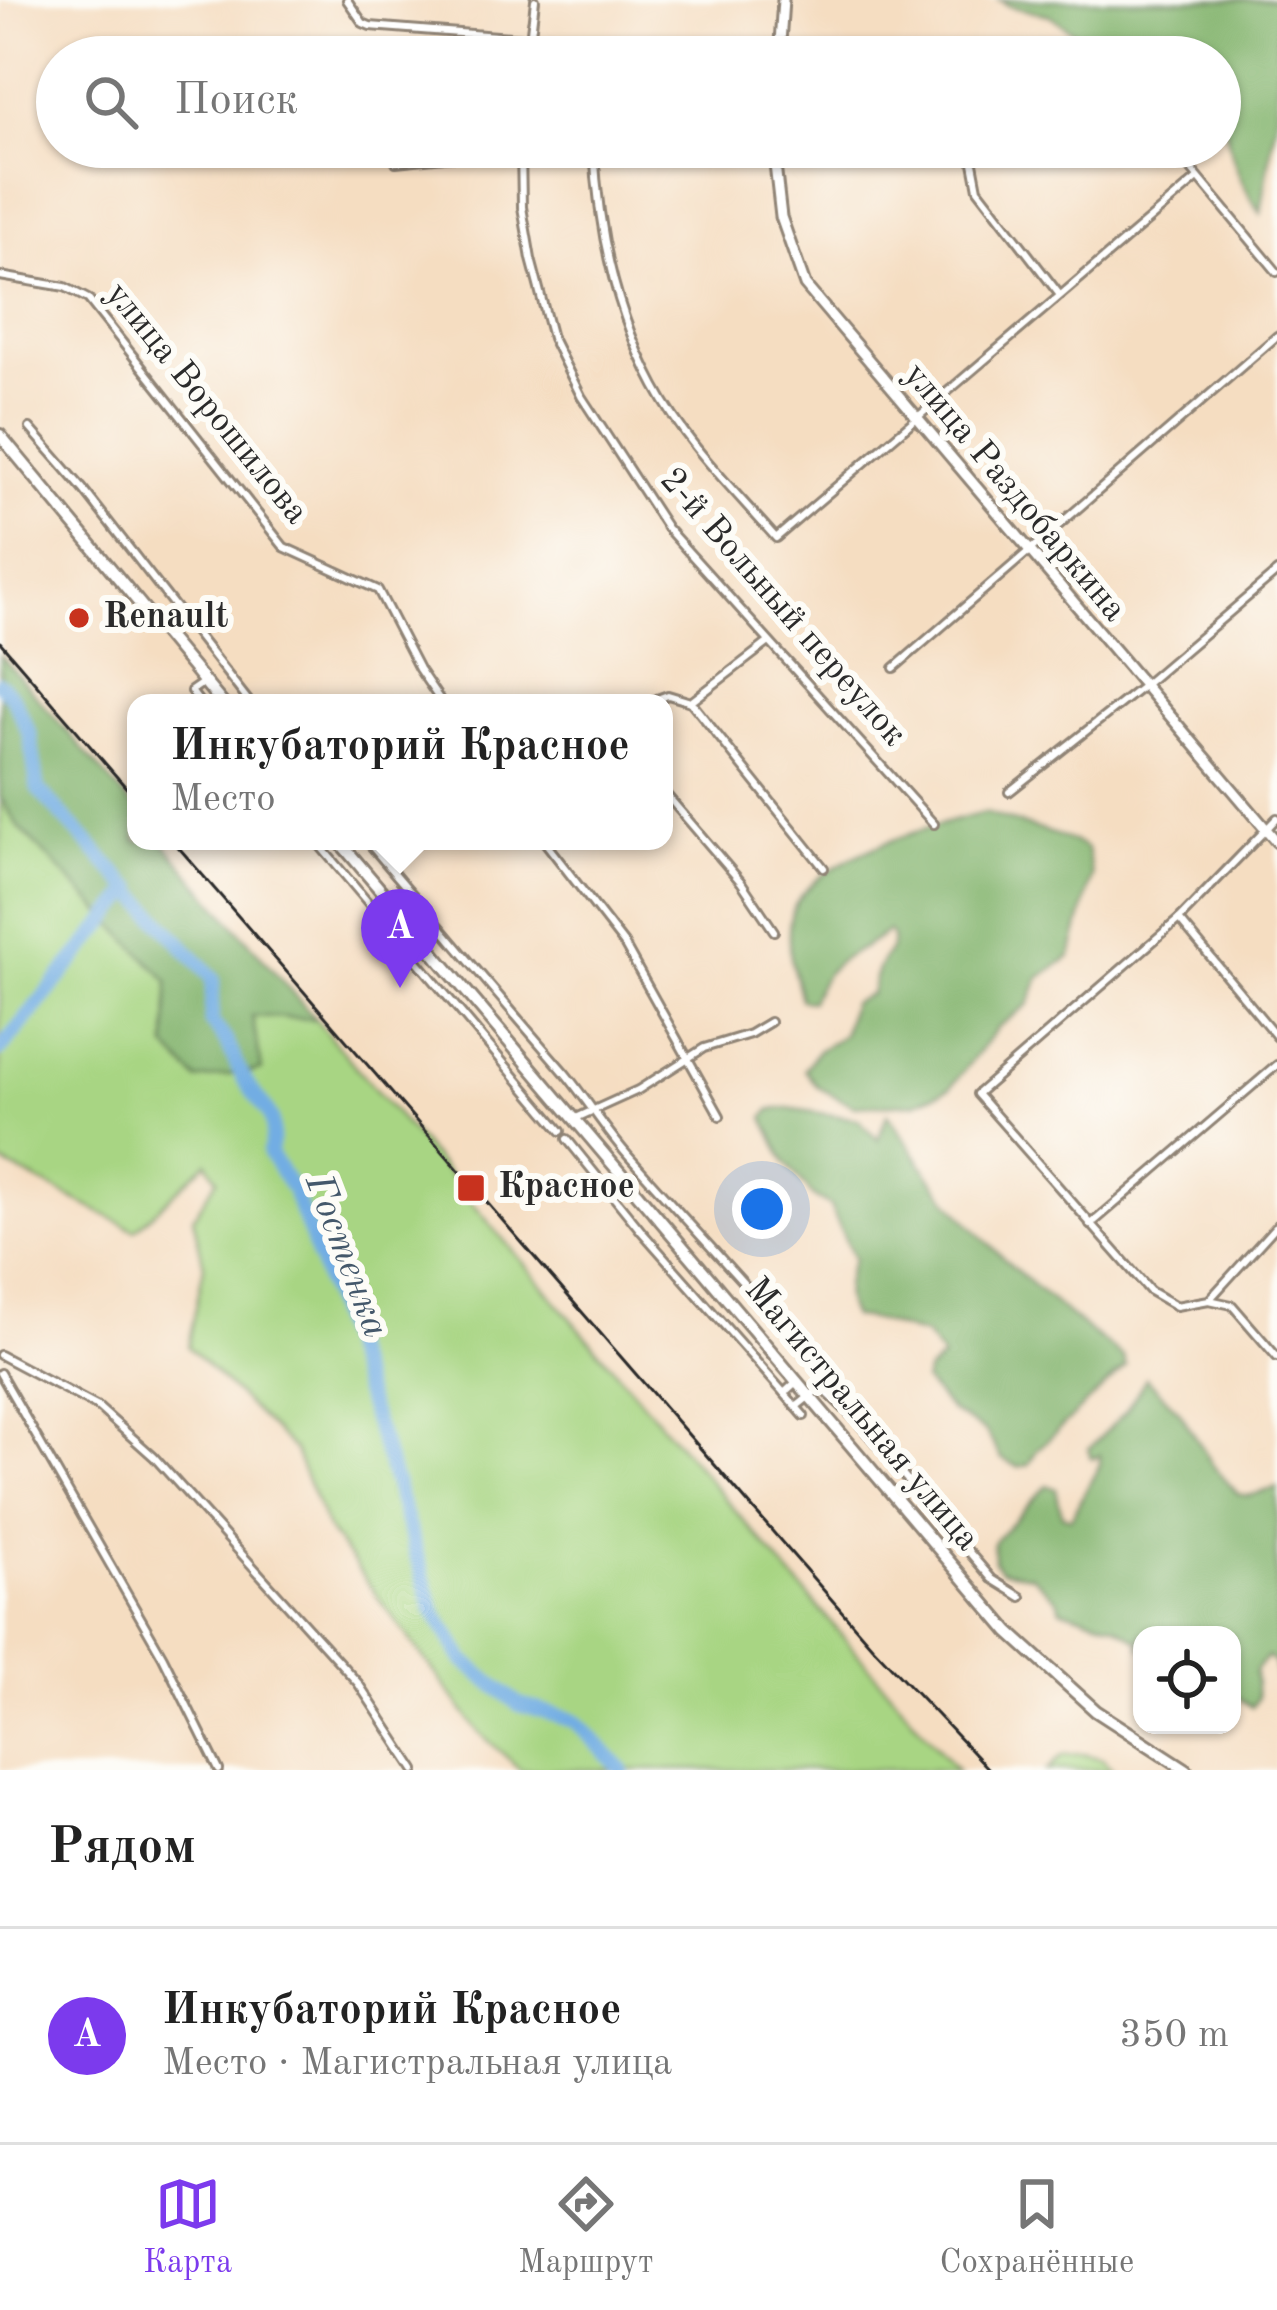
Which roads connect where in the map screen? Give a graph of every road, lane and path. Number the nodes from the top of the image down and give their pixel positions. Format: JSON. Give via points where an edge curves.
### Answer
{"nodes":[{"id":1,"x":347,"y":0,"type":"edge"},
{"id":2,"x":535,"y":0,"type":"edge"},
{"id":3,"x":783,"y":0,"type":"edge"},
{"id":4,"x":532,"y":36,"type":"joint"},
{"id":5,"x":780,"y":36,"type":"edge"},
{"id":6,"x":520,"y":168,"type":"edge"},
{"id":7,"x":595,"y":168,"type":"edge"},
{"id":8,"x":776,"y":168,"type":"edge"},
{"id":9,"x":974,"y":168,"type":"edge"},
{"id":10,"x":1190,"y":168,"type":"edge"},
{"id":11,"x":1198,"y":178,"type":"junction"},
{"id":12,"x":1277,"y":272,"type":"edge"},
{"id":13,"x":0,"y":276,"type":"edge"},
{"id":14,"x":1059,"y":294,"type":"junction"},
{"id":15,"x":1277,"y":336,"type":"edge"},
{"id":16,"x":914,"y":418,"type":"junction"},
{"id":17,"x":30,"y":428,"type":"dead end"},
{"id":18,"x":0,"y":435,"type":"edge"},
{"id":19,"x":1029,"y":553,"type":"junction"},
{"id":20,"x":1277,"y":572,"type":"edge"},
{"id":21,"x":770,"y":641,"type":"junction"},
{"id":22,"x":894,"y":668,"type":"dead end"},
{"id":23,"x":204,"y":682,"type":"junction"},
{"id":24,"x":1143,"y":686,"type":"junction"},
{"id":25,"x":192,"y":694,"type":"edge"},
{"id":26,"x":214,"y":694,"type":"edge"},
{"id":27,"x":243,"y":694,"type":"edge"},
{"id":28,"x":436,"y":694,"type":"edge"},
{"id":29,"x":673,"y":700,"type":"edge"},
{"id":30,"x":691,"y":702,"type":"junction"},
{"id":31,"x":1009,"y":792,"type":"dead end"},
{"id":32,"x":673,"y":803,"type":"edge"},
{"id":33,"x":1277,"y":818,"type":"edge"},
{"id":34,"x":934,"y":824,"type":"dead end"},
{"id":35,"x":1266,"y":828,"type":"junction"},
{"id":36,"x":1277,"y":842,"type":"edge"},
{"id":37,"x":324,"y":850,"type":"edge"},
{"id":38,"x":347,"y":850,"type":"edge"},
{"id":39,"x":375,"y":850,"type":"edge"},
{"id":40,"x":551,"y":850,"type":"edge"},
{"id":41,"x":824,"y":868,"type":"dead end"},
{"id":42,"x":1179,"y":920,"type":"junction"},
{"id":43,"x":774,"y":931,"type":"dead end"},
{"id":44,"x":770,"y":1022,"type":"dead end"},
{"id":45,"x":1277,"y":1037,"type":"edge"},
{"id":46,"x":687,"y":1056,"type":"junction"},
{"id":47,"x":1277,"y":1065,"type":"edge"},
{"id":48,"x":592,"y":1111,"type":"junction"},
{"id":49,"x":720,"y":1116,"type":"dead end"},
{"id":50,"x":574,"y":1119,"type":"junction"},
{"id":51,"x":561,"y":1130,"type":"dead end"},
{"id":52,"x":567,"y":1139,"type":"dead end"},
{"id":53,"x":1090,"y":1225,"type":"junction"},
{"id":54,"x":1277,"y":1225,"type":"edge"},
{"id":55,"x":1209,"y":1300,"type":"junction"},
{"id":56,"x":0,"y":1355,"type":"edge"},
{"id":57,"x":1277,"y":1357,"type":"edge"},
{"id":58,"x":0,"y":1372,"type":"edge"},
{"id":59,"x":795,"y":1382,"type":"junction"},
{"id":60,"x":820,"y":1387,"type":"junction"},
{"id":61,"x":784,"y":1393,"type":"junction"},
{"id":62,"x":808,"y":1397,"type":"junction"},
{"id":63,"x":796,"y":1407,"type":"junction"},
{"id":64,"x":804,"y":1416,"type":"dead end"},
{"id":65,"x":1021,"y":1597,"type":"dead end"},
{"id":66,"x":219,"y":1770,"type":"edge"},
{"id":67,"x":415,"y":1770,"type":"edge"},
{"id":68,"x":1187,"y":1770,"type":"edge"}],
"edges":[{"from":1,"to":4,"type":"street","via":[[370,26]]},
{"from":2,"to":4,"type":"street"},
{"from":3,"to":5,"type":"street"},
{"from":6,"to":21,"type":"street","name":"2-й Вольный переулок","via":[[531,260],[552,338],[580,396],[667,528]]},
{"from":7,"to":16,"type":"street","via":[[610,267],[656,388],[776,538]]},
{"from":8,"to":16,"type":"street","name":"улица Раздобаркина","via":[[805,285]]},
{"from":9,"to":14,"type":"street","via":[[978,189]]},
{"from":10,"to":11,"type":"street"},
{"from":11,"to":12,"type":"street"},
{"from":11,"to":14,"type":"street"},
{"from":13,"to":28,"type":"street","name":"улица Ворошилова","via":[[88,299],[284,547],[378,590]]},
{"from":14,"to":16,"type":"street"},
{"from":15,"to":19,"type":"street"},
{"from":16,"to":19,"type":"street","name":"улица Раздобаркина"},
{"from":17,"to":27,"type":"street"},
{"from":18,"to":23,"type":"main road"},
{"from":19,"to":22,"type":"street"},
{"from":19,"to":24,"type":"street","name":"улица Раздобаркина"},
{"from":20,"to":24,"type":"street"},
{"from":21,"to":30,"type":"street"},
{"from":21,"to":34,"type":"street","name":"2-й Вольный переулок"},
{"from":23,"to":25,"type":"street"},
{"from":23,"to":26,"type":"main road"},
{"from":24,"to":31,"type":"street"},
{"from":24,"to":35,"type":"street","name":"улица Раздобаркина"},
{"from":29,"to":30,"type":"street"},
{"from":30,"to":41,"type":"street"},
{"from":32,"to":43,"type":"street"},
{"from":33,"to":35,"type":"street"},
{"from":35,"to":36,"type":"street","name":"улица Раздобаркина"},
{"from":35,"to":42,"type":"street"},
{"from":37,"to":51,"type":"street"},
{"from":38,"to":50,"type":"main road","name":"Магистральная улица"},
{"from":39,"to":48,"type":"street"},
{"from":40,"to":46,"type":"street","via":[[624,944]]},
{"from":42,"to":45,"type":"street"},
{"from":42,"to":53,"type":"street","via":[[977,1094]]},
{"from":44,"to":46,"type":"street"},
{"from":46,"to":48,"type":"street"},
{"from":46,"to":49,"type":"street"},
{"from":47,"to":53,"type":"street"},
{"from":48,"to":50,"type":"street"},
{"from":48,"to":60,"type":"street","via":[[829,1380]]},
{"from":50,"to":59,"type":"main road","name":"Магистральная улица"},
{"from":52,"to":61,"type":"street"},
{"from":53,"to":55,"type":"street","via":[[1150,1292],[1176,1306]]},
{"from":54,"to":55,"type":"street"},
{"from":55,"to":57,"type":"street","via":[[1232,1305]]},
{"from":56,"to":67,"type":"street","via":[[98,1407],[154,1457],[358,1683]]},
{"from":58,"to":66,"type":"street"},
{"from":59,"to":61,"type":"street"},
{"from":59,"to":62,"type":"main road","name":"Магистральная улица"},
{"from":60,"to":62,"type":"street"},
{"from":60,"to":65,"type":"street","via":[[992,1579]]},
{"from":61,"to":63,"type":"street"},
{"from":62,"to":63,"type":"street"},
{"from":62,"to":68,"type":"main road","name":"Магистральная улица","via":[[1051,1673]]},
{"from":63,"to":64,"type":"street"}]}
